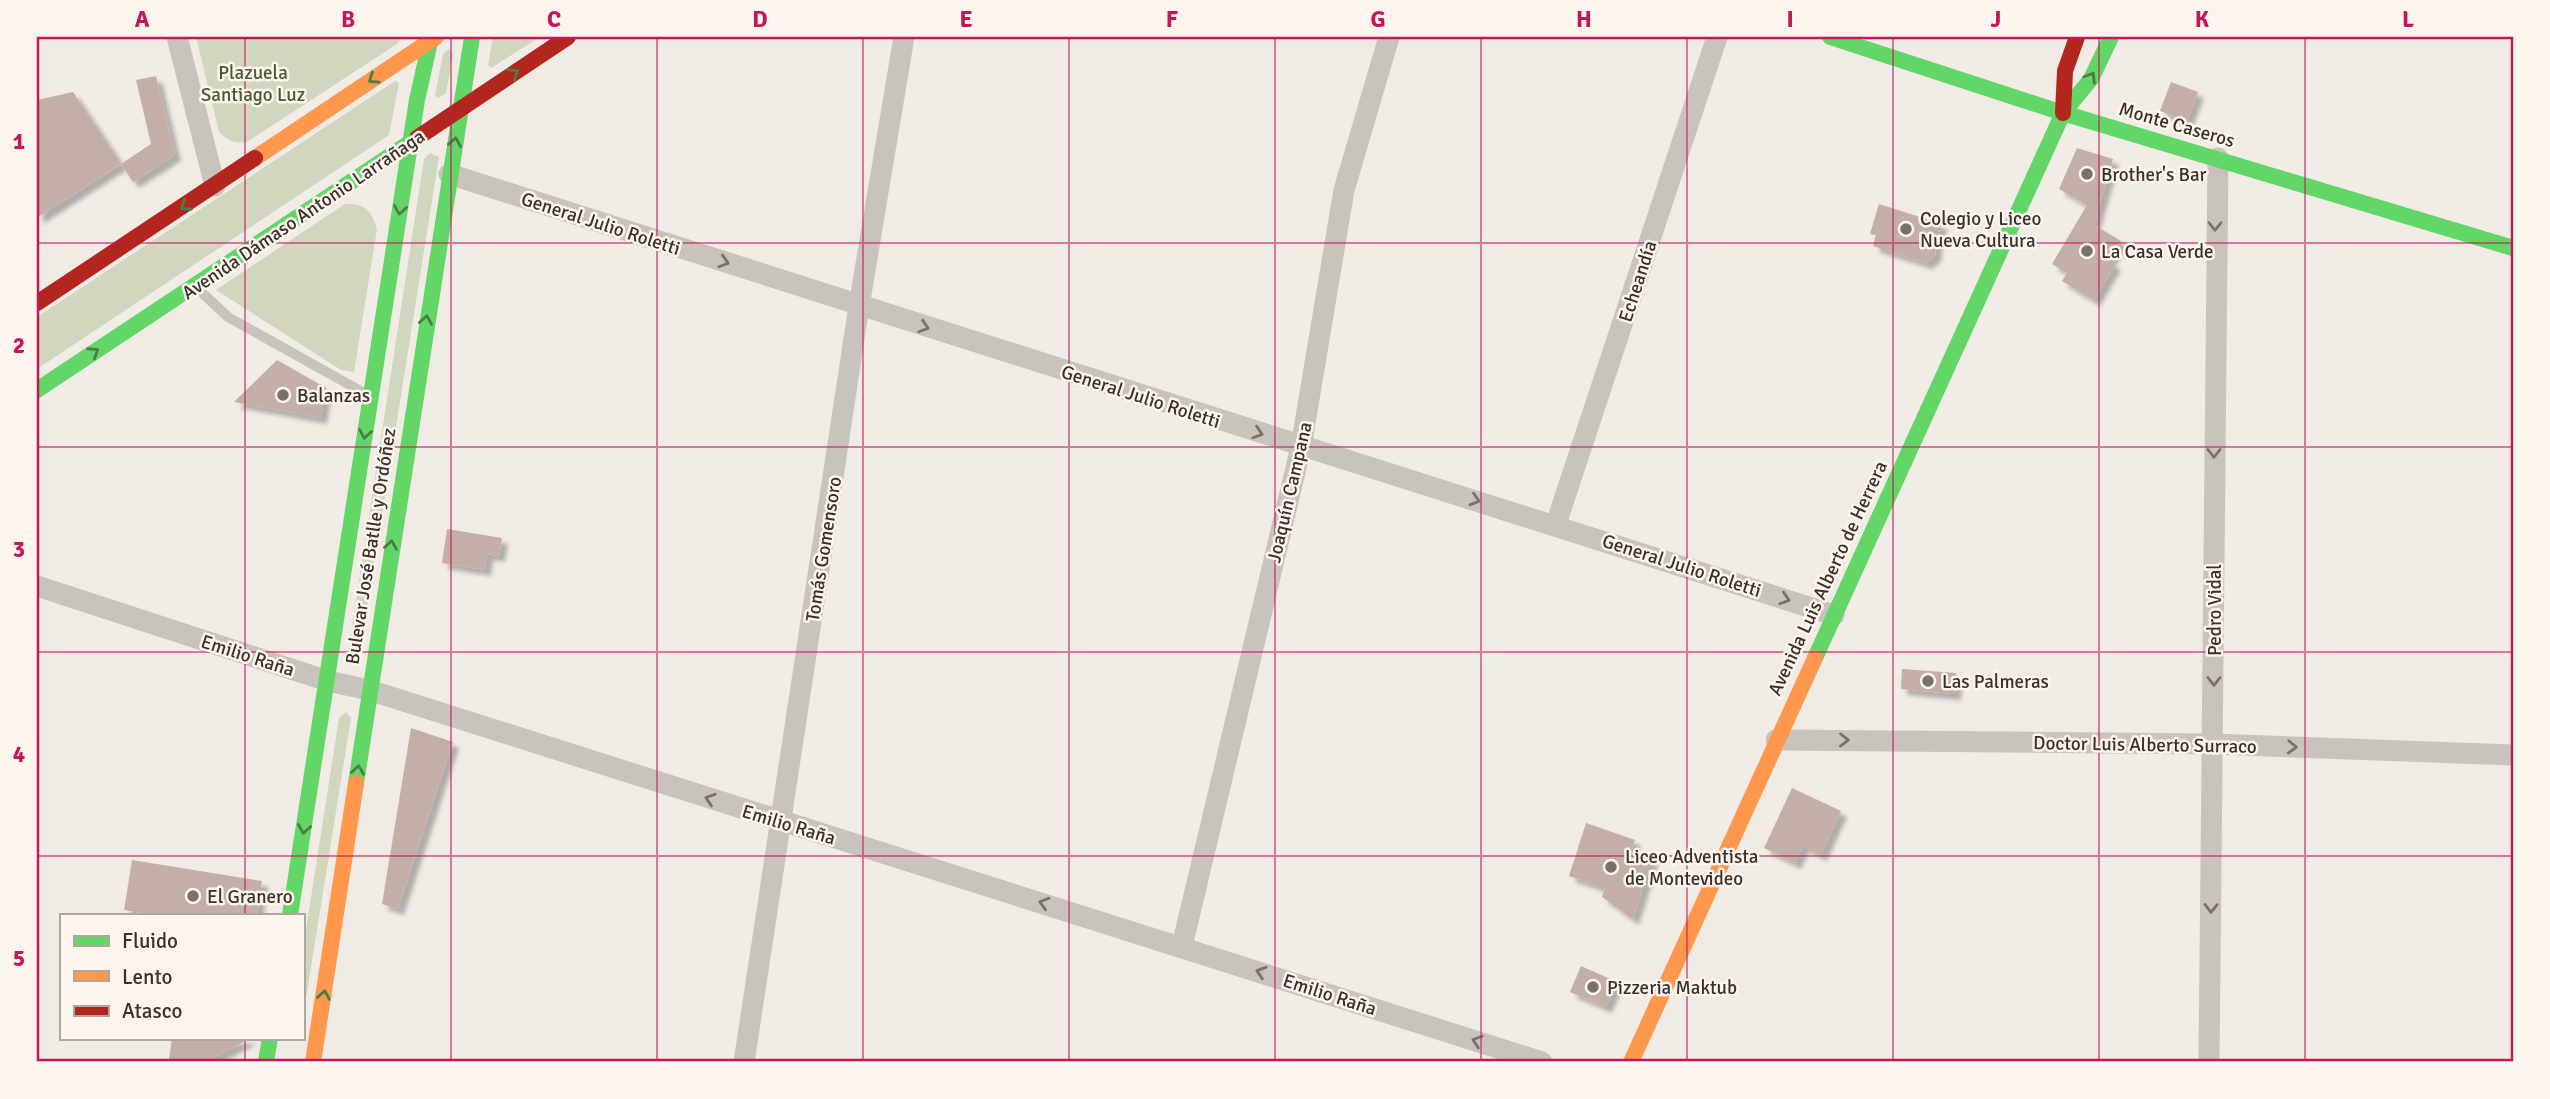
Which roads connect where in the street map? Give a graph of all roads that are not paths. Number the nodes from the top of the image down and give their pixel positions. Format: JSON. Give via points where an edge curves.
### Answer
{"nodes":[{"id":1,"x":177,"y":37,"type":"edge"},
{"id":2,"x":472,"y":37,"type":"edge"},
{"id":3,"x":568,"y":37,"type":"edge"},
{"id":4,"x":904,"y":37,"type":"edge"},
{"id":5,"x":1390,"y":37,"type":"edge"},
{"id":6,"x":1717,"y":37,"type":"edge"},
{"id":7,"x":1830,"y":37,"type":"edge"},
{"id":8,"x":2077,"y":37,"type":"edge"},
{"id":9,"x":2112,"y":37,"type":"edge"},
{"id":10,"x":432,"y":38,"type":"edge"},
{"id":11,"x":460,"y":109,"type":"junction"},
{"id":12,"x":2063,"y":113,"type":"junction"},
{"id":13,"x":411,"y":142,"type":"junction"},
{"id":14,"x":2218,"y":158,"type":"junction"},
{"id":15,"x":449,"y":174,"type":"junction"},
{"id":16,"x":215,"y":186,"type":"junction"},
{"id":17,"x":2513,"y":247,"type":"edge"},
{"id":18,"x":194,"y":286,"type":"junction"},
{"id":19,"x":37,"y":303,"type":"edge"},
{"id":20,"x":859,"y":306,"type":"junction"},
{"id":21,"x":37,"y":390,"type":"edge"},
{"id":22,"x":371,"y":397,"type":"junction"},
{"id":23,"x":1301,"y":447,"type":"junction"},
{"id":24,"x":1556,"y":524,"type":"junction"},
{"id":25,"x":37,"y":586,"type":"edge"},
{"id":26,"x":1834,"y":615,"type":"junction"},
{"id":27,"x":328,"y":681,"type":"junction"},
{"id":28,"x":369,"y":690,"type":"junction"},
{"id":29,"x":1776,"y":740,"type":"junction"},
{"id":30,"x":2213,"y":744,"type":"junction"},
{"id":31,"x":2513,"y":755,"type":"edge"},
{"id":32,"x":782,"y":822,"type":"junction"},
{"id":33,"x":290,"y":914,"type":"edge"},
{"id":34,"x":1182,"y":946,"type":"junction"},
{"id":35,"x":270,"y":1040,"type":"edge"},
{"id":36,"x":266,"y":1062,"type":"edge"},
{"id":37,"x":313,"y":1062,"type":"edge"},
{"id":38,"x":744,"y":1062,"type":"edge"},
{"id":39,"x":1542,"y":1062,"type":"edge"},
{"id":40,"x":1630,"y":1062,"type":"edge"},
{"id":41,"x":2209,"y":1062,"type":"edge"}],
"edges":[{"from":1,"to":16,"type":"street"},
{"from":2,"to":11,"type":"main road","name":"Bulevar José Batlle y Ordóñez"},
{"from":11,"to":3,"type":"main road","name":"Avenida Dámaso Antonio Larrañaga","one_way":true},
{"from":4,"to":20,"type":"street","name":"Tomás Gomensoro"},
{"from":5,"to":23,"type":"street","name":"Joaquín Campana","via":[[1343,190]]},
{"from":6,"to":24,"type":"street","name":"Echeandía"},
{"from":7,"to":12,"type":"main road","name":"Monte Caseros"},
{"from":8,"to":12,"type":"main road","name":"Avenida Luis Alberto de Herrera","via":[[2066,71]]},
{"from":12,"to":9,"type":"main road","name":"Avenida Luis Alberto de Herrera","one_way":true,"via":[[2091,79]]},
{"from":10,"to":13,"type":"main road","name":"Bulevar José Batlle y Ordóñez"},
{"from":10,"to":16,"type":"main road","one_way":true},
{"from":11,"to":13,"type":"main road","name":"Avenida Dámaso Antonio Larrañaga"},
{"from":15,"to":11,"type":"main road","name":"Bulevar José Batlle y Ordóñez","one_way":true},
{"from":12,"to":14,"type":"main road","name":"Monte Caseros"},
{"from":12,"to":26,"type":"main road","name":"Avenida Luis Alberto de Herrera"},
{"from":13,"to":18,"type":"main road","name":"Avenida Dámaso Antonio Larrañaga"},
{"from":13,"to":22,"type":"main road","name":"Bulevar José Batlle y Ordóñez","one_way":true},
{"from":14,"to":17,"type":"main road","name":"Monte Caseros"},
{"from":14,"to":30,"type":"street","name":"Pedro Vidal","one_way":true},
{"from":15,"to":20,"type":"street","name":"General Julio Roletti","one_way":true},
{"from":28,"to":15,"type":"main road","name":"Bulevar José Batlle y Ordóñez","one_way":true},
{"from":16,"to":19,"type":"main road","one_way":true},
{"from":21,"to":18,"type":"main road","name":"Avenida Dámaso Antonio Larrañaga","one_way":true},
{"from":18,"to":22,"type":"lane","via":[[228,317]]},
{"from":20,"to":23,"type":"street","name":"General Julio Roletti","one_way":true},
{"from":20,"to":32,"type":"street","name":"Tomás Gomensoro"},
{"from":22,"to":27,"type":"main road","name":"Bulevar José Batlle y Ordóñez","one_way":true},
{"from":23,"to":24,"type":"street","name":"General Julio Roletti","one_way":true},
{"from":23,"to":34,"type":"street","name":"Joaquín Campana"},
{"from":24,"to":26,"type":"street","name":"General Julio Roletti","one_way":true},
{"from":25,"to":27,"type":"street","name":"Emilio Raña"},
{"from":26,"to":29,"type":"main road","name":"Avenida Luis Alberto de Herrera"},
{"from":27,"to":28,"type":"street","name":"Emilio Raña"},
{"from":27,"to":33,"type":"main road","name":"Bulevar José Batlle y Ordóñez","one_way":true},
{"from":32,"to":28,"type":"street","name":"Emilio Raña","one_way":true},
{"from":37,"to":28,"type":"main road","name":"Bulevar José Batlle y Ordóñez","one_way":true},
{"from":29,"to":30,"type":"street","name":"Doctor Luis Alberto Surraco","one_way":true},
{"from":29,"to":40,"type":"main road","name":"Avenida Luis Alberto de Herrera"},
{"from":30,"to":31,"type":"street","name":"Doctor Luis Alberto Surraco","one_way":true},
{"from":30,"to":41,"type":"street","name":"Pedro Vidal","one_way":true},
{"from":34,"to":32,"type":"street","name":"Emilio Raña","one_way":true},
{"from":32,"to":38,"type":"street","name":"Tomás Gomensoro"},
{"from":39,"to":34,"type":"street","name":"Emilio Raña","one_way":true},
{"from":35,"to":36,"type":"main road"}]}
